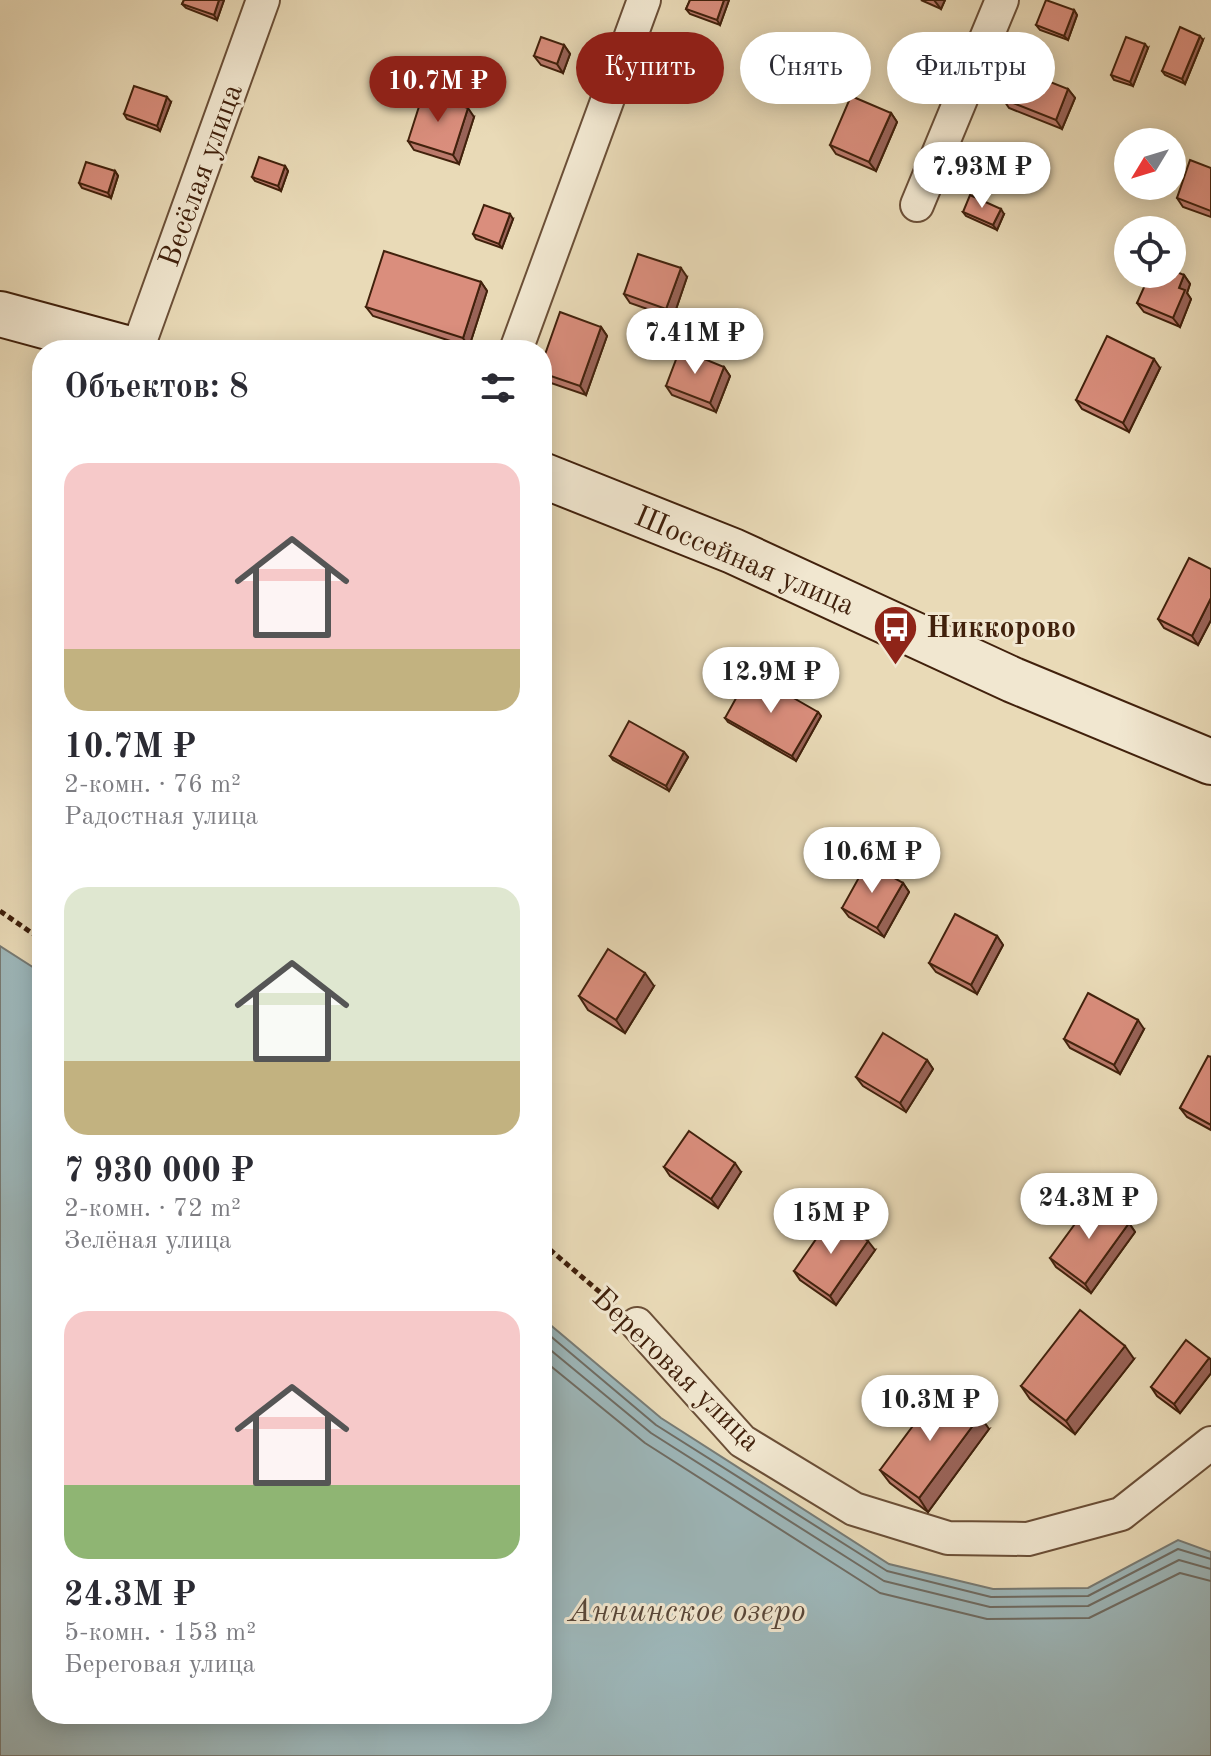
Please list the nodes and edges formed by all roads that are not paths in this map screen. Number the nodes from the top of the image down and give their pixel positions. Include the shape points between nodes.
1 (263, 0) edge
2 (644, 0) edge
3 (1002, 0) edge
4 (917, 205) dead end
5 (0, 314) edge
6 (98, 340) edge
7 (139, 340) edge
8 (520, 340) edge
9 (552, 479) edge
10 (1211, 762) edge
11 (637, 1324) road end
12 (1211, 1443) edge

1 - 7 street, Весёлая улица
2 - 8 street
3 - 4 street
5 - 6 main road
9 - 10 main road, Шоссейная улица via 733,551 1013,680
11 - 12 street, Береговая улица via 742,1441 854,1509 948,1538 1028,1539 1121,1514

